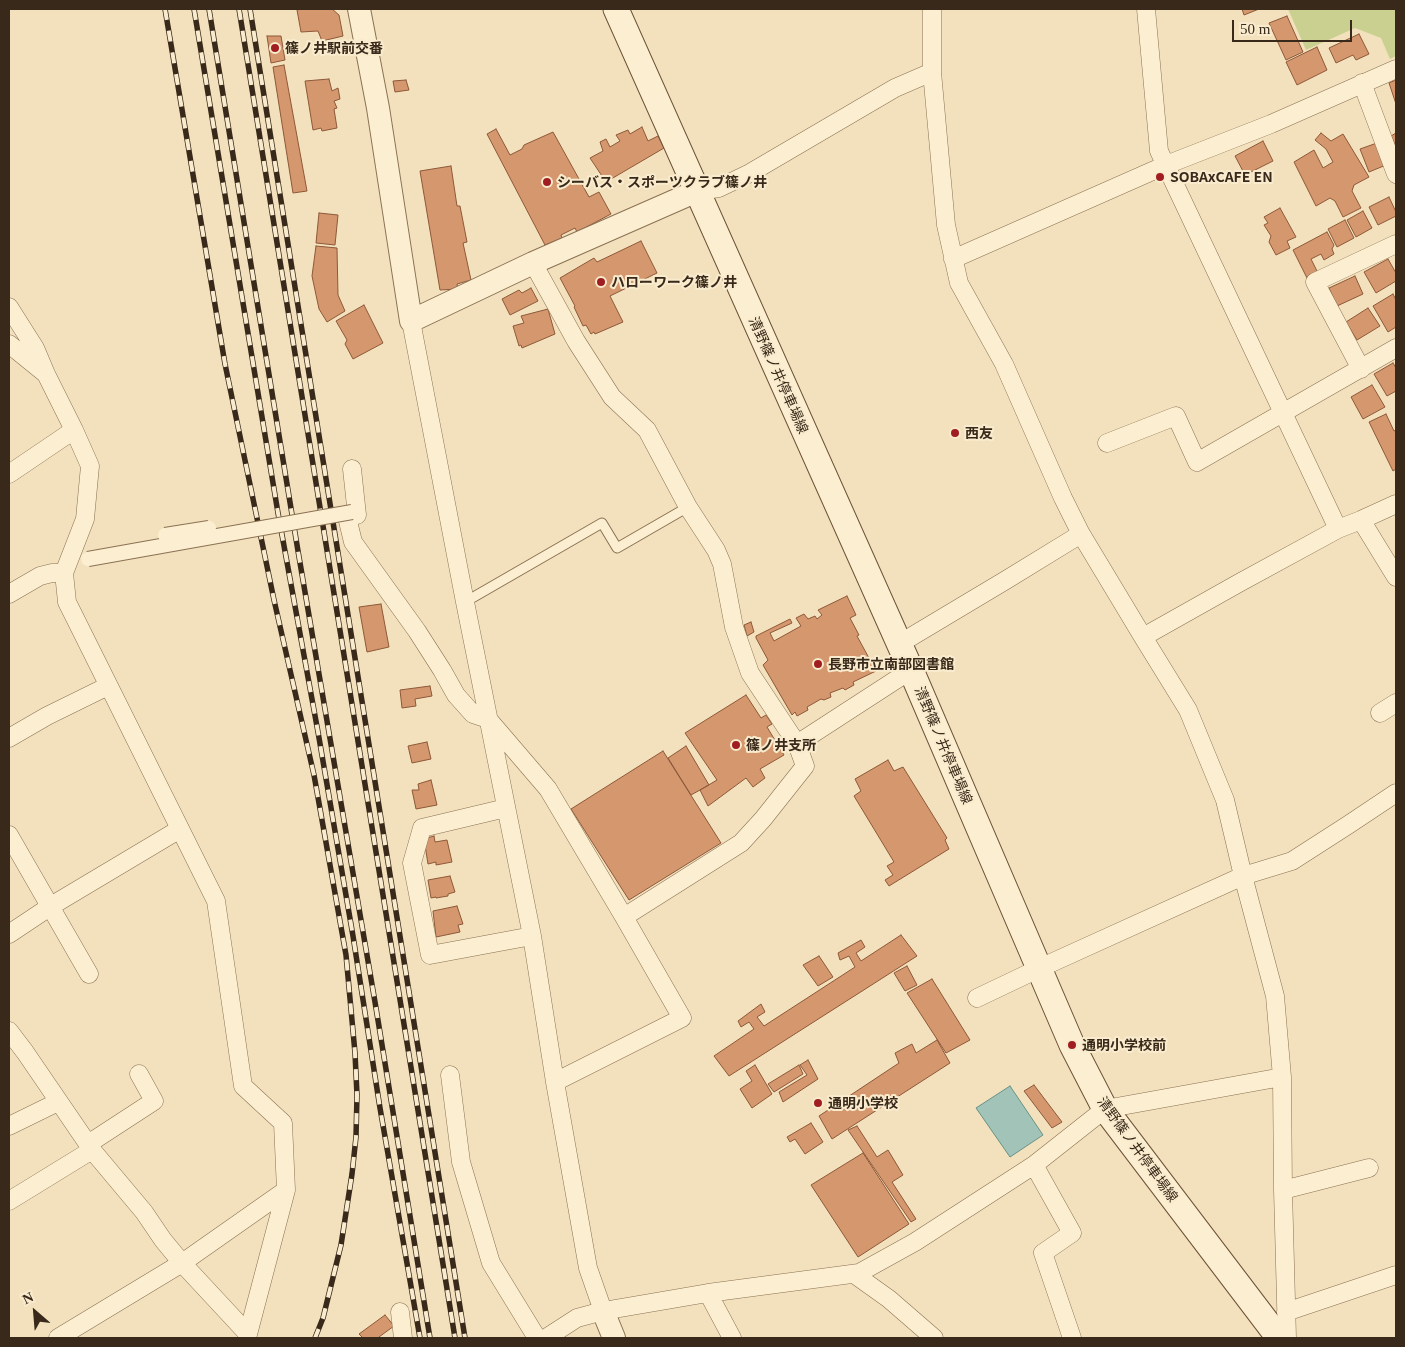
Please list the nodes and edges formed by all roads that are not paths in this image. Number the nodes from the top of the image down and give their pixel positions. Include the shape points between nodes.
1 (359, 9) edge
2 (616, 9) edge
3 (932, 9) edge
4 (1146, 9) edge
5 (1396, 68) edge
6 (932, 72) junction
7 (1362, 83) junction
8 (1166, 165) junction
9 (1396, 174) edge
10 (698, 191) junction
11 (1396, 244) edge
12 (953, 259) junction
13 (533, 263) junction
14 (9, 308) edge
15 (411, 321) junction
16 (9, 344) edge
17 (1396, 348) edge
18 (1361, 369) junction
19 (46, 374) junction
20 (1283, 412) junction
21 (74, 430) junction
22 (1107, 443) dead end
23 (352, 469) dead end
24 (9, 474) edge
25 (1396, 504) edge
26 (688, 507) junction
27 (352, 512) dead end
28 (269, 518) dead end
29 (1361, 520) junction
30 (1338, 529) junction
31 (1081, 534) junction
32 (165, 535) dead end
33 (88, 559) dead end
34 (64, 573) junction
35 (1396, 577) edge
36 (9, 594) edge
37 (464, 602) junction
38 (1143, 637) junction
39 (899, 644) junction
40 (911, 670) junction
41 (108, 686) junction
42 (1396, 703) edge
43 (1380, 712) dead end
44 (488, 719) junction
45 (9, 738) edge
46 (797, 744) junction
47 (1396, 793) edge
48 (506, 808) junction
49 (180, 829) junction
50 (9, 835) edge
51 (1243, 876) junction
52 (51, 906) junction
53 (624, 917) junction
54 (9, 934) edge
55 (532, 936) junction
56 (1040, 968) junction
57 (89, 974) dead end
58 (978, 998) dead end
59 (9, 1031) edge
60 (138, 1074) dead end
61 (450, 1075) dead end
62 (1282, 1077) junction
63 (555, 1082) junction
64 (58, 1102) junction
65 (1105, 1109) junction
66 (9, 1126) edge
67 (90, 1147) junction
68 (1034, 1165) junction
69 (1369, 1168) dead end
70 (286, 1190) junction
71 (1283, 1190) junction
72 (9, 1201) edge
73 (182, 1263) junction
74 (854, 1274) junction
75 (1396, 1275) edge
76 (708, 1293) junction
77 (603, 1311) junction
78 (400, 1312) dead end
79 (1286, 1312) junction
80 (247, 1336) edge
81 (58, 1338) edge
82 (404, 1338) edge
83 (537, 1338) edge
84 (546, 1338) edge
85 (614, 1338) edge
86 (732, 1338) edge
87 (934, 1338) edge
88 (1072, 1338) edge
89 (1279, 1338) edge
90 (1287, 1338) edge

1 - 15 street
2 - 10 main road, 清野篠ノ井停車場線
3 - 6 street
4 - 8 street via 1159,151
5 - 7 street
6 - 10 street via 895,88 750,173 719,188
6 - 12 street via 946,225
7 - 8 street via 1271,124
7 - 9 street
8 - 12 street
8 - 20 street
10 - 13 street
10 - 39 main road, 清野篠ノ井停車場線
11 - 18 street via 1315,282
12 - 31 street via 959,283 1004,364
13 - 15 street
13 - 26 street via 576,341 612,397 647,430
14 - 19 street via 35,348
15 - 37 street
16 - 19 street
17 - 18 street
18 - 20 street
19 - 21 street
20 - 22 street via 1197,462 1176,416
20 - 30 street
21 - 24 street
21 - 34 street via 90,466 85,519
23 - 44 street via 357,515 347,517 353,542 417,631 456,695 473,714
25 - 29 street
26 - 37 lane via 616,548 602,523
26 - 46 street via 722,564 734,627 750,673
27 - 33 street, bridge
28 - 32 street, bridge
29 - 30 street
29 - 35 street
30 - 38 street
31 - 38 street
31 - 39 street
34 - 36 street via 40,576
34 - 41 street via 66,602
37 - 44 street
38 - 51 street via 1188,710 1225,800
39 - 40 main road, 清野篠ノ井停車場線
40 - 46 street
40 - 56 main road, 清野篠ノ井停車場線
41 - 45 street
41 - 49 street
42 - 43 street
44 - 48 street
44 - 53 street via 548,789
46 - 53 street via 805,766 741,843
47 - 51 street via 1292,861
48 - 55 street
48 - 55 street via 422,828 412,863 430,955
49 - 52 street
49 - 70 street via 216,901 243,1086 283,1123
50 - 52 street
51 - 56 street
51 - 62 street via 1275,996
52 - 54 street
52 - 57 street
53 - 63 street via 682,1018
55 - 63 street
56 - 58 street
56 - 65 main road, 清野篠ノ井停車場線 via 1072,1045
59 - 64 street
60 - 67 street via 154,1101
61 - 83 street via 462,1162 491,1263
62 - 65 street
62 - 71 street
63 - 77 street via 588,1268
64 - 66 street
64 - 67 street
65 - 68 street
65 - 89 main road, 清野篠ノ井停車場線
67 - 72 street
67 - 73 street
68 - 74 street via 915,1242
68 - 88 street via 1072,1233 1043,1253
69 - 71 street
70 - 73 street
70 - 80 street
71 - 79 street
73 - 80 street
73 - 81 street
74 - 76 street
74 - 87 street
75 - 79 street
76 - 77 street
76 - 86 street
77 - 84 street via 577,1318
77 - 85 street
78 - 82 street
79 - 90 street

